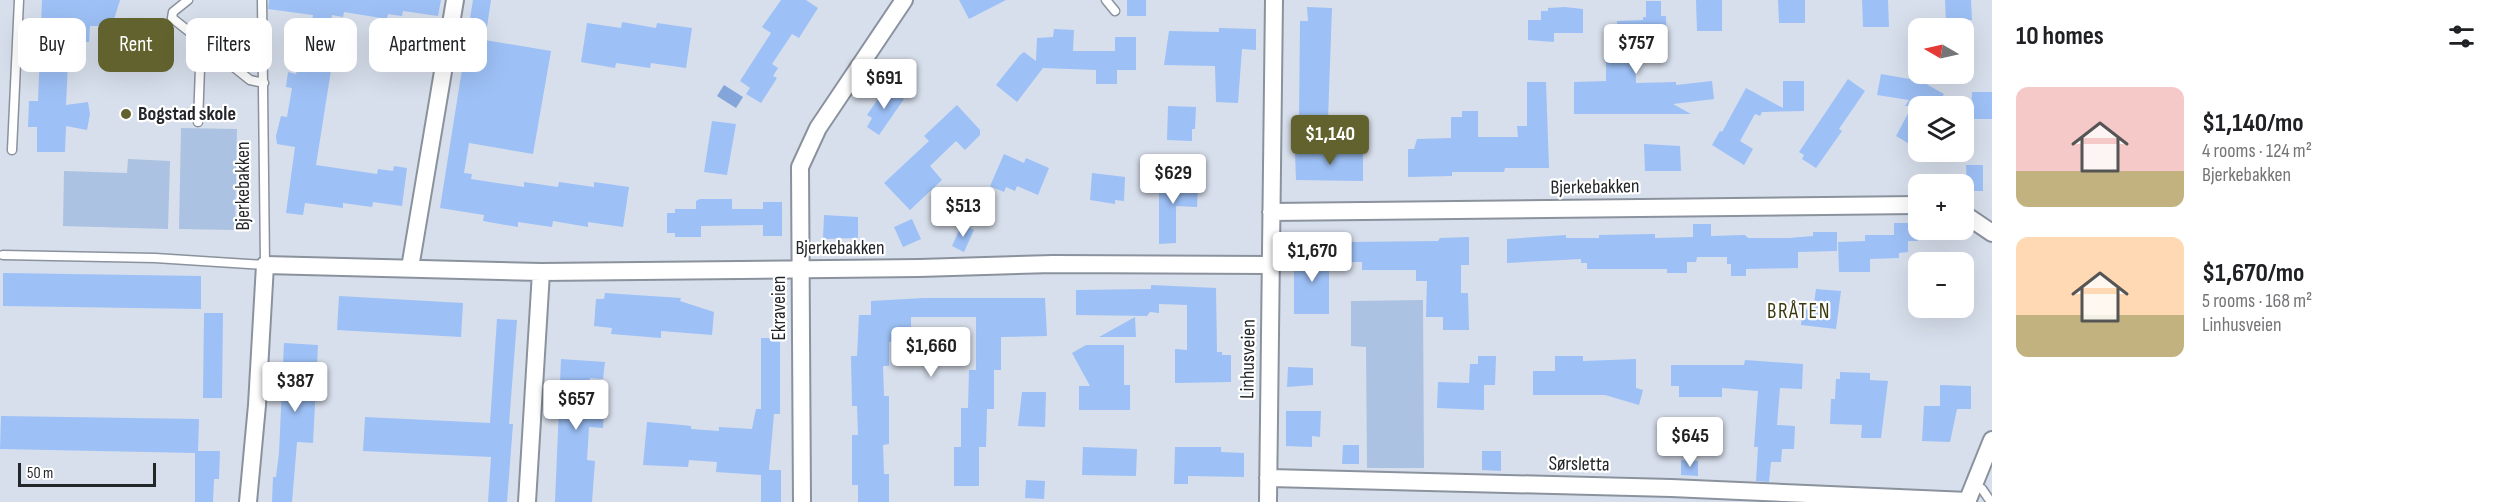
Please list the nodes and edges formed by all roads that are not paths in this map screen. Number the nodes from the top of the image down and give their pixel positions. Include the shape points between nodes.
1 (19, 0) edge
2 (188, 0) edge
3 (262, 0) edge
4 (455, 0) edge
5 (904, 0) edge
6 (1106, 0) edge
7 (1274, 0) edge
8 (1115, 11) dead end
9 (186, 29) edge
10 (200, 72) edge
11 (240, 72) edge
12 (264, 83) junction
13 (198, 122) dead end
14 (12, 150) dead end
15 (1908, 205) edge
16 (1271, 212) junction
17 (1974, 221) edge
18 (1992, 233) edge
19 (3, 255) dead end
20 (264, 265) junction
21 (1270, 265) junction
22 (410, 268) junction
23 (800, 269) junction
24 (541, 272) junction
25 (1992, 440) edge
26 (1268, 478) junction
27 (1970, 496) edge
28 (1991, 498) edge
29 (248, 502) edge
30 (526, 502) edge
31 (802, 502) edge
32 (1268, 502) edge

1 - 14 lane
2 - 9 lane via 173,12 172,18
3 - 12 lane, Bjerkebakken
4 - 22 street
5 - 23 street, Ekraveien via 818,128 802,160
6 - 8 lane
7 - 16 street, Linhusveien
10 - 13 lane
11 - 12 lane via 250,80
12 - 20 lane, Bjerkebakken
15 - 16 street, Bjerkebakken
16 - 21 street, Linhusveien
17 - 18 street
19 - 20 lane, Bjerkebakken
20 - 22 street, Bjerkebakken
20 - 29 street
21 - 23 street, Bjerkebakken
21 - 26 street, Linhusveien
22 - 24 street, Bjerkebakken
23 - 24 street, Bjerkebakken
23 - 31 street, Ekraveien
24 - 30 street
25 - 27 street
26 - 27 street, Sørsletta
26 - 32 street, Linhusveien
27 - 28 lane

